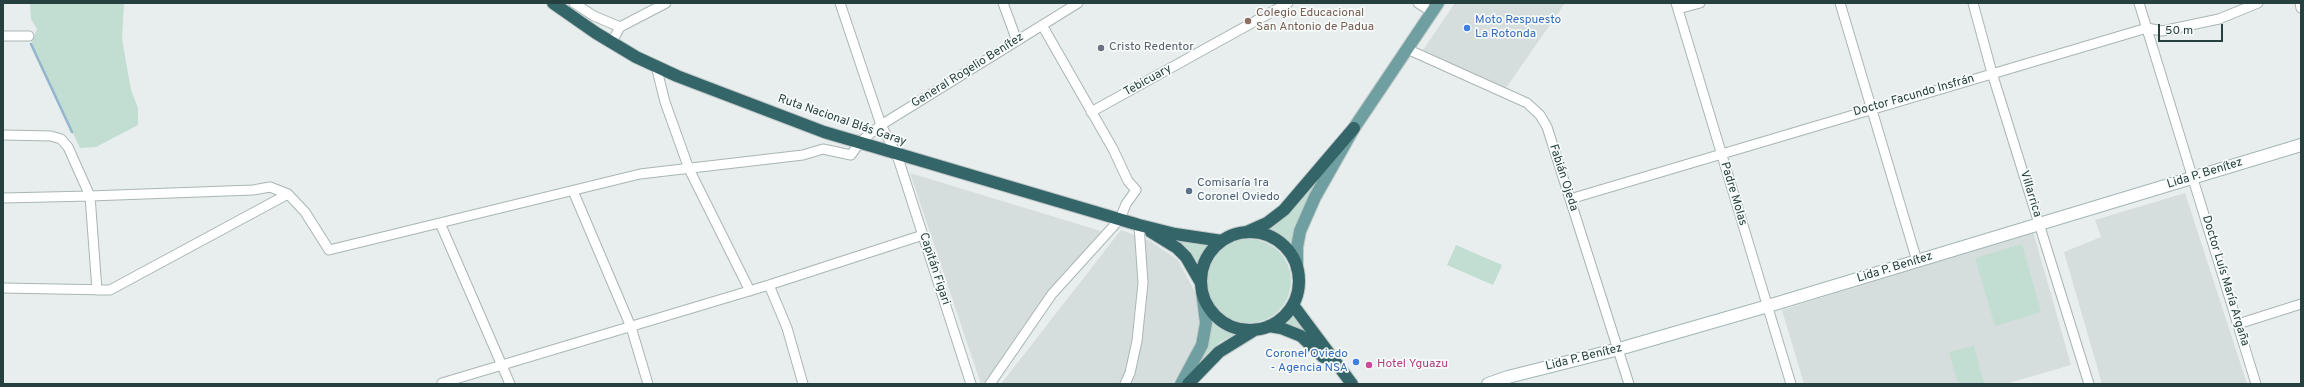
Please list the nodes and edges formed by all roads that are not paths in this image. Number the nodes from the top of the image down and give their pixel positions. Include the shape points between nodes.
1 (553, 3) edge
2 (574, 3) edge
3 (666, 3) edge
4 (840, 3) edge
5 (1003, 3) edge
6 (1078, 3) edge
7 (1288, 3) edge
8 (1418, 3) edge
9 (1700, 3) edge
10 (1840, 3) edge
11 (1973, 3) edge
12 (2139, 3) edge
13 (2258, 3) edge
14 (2300, 3) edge
15 (1677, 6) edge
16 (1435, 8) edge
17 (2301, 8) edge
18 (1042, 25) junction
19 (620, 27) junction
20 (2147, 28) junction
21 (3, 36) edge
22 (28, 36) dead end
23 (1017, 41) junction
24 (612, 42) junction
25 (1407, 49) junction
26 (656, 66) junction
27 (1992, 73) junction
28 (1871, 109) junction
29 (1092, 112) junction
30 (881, 125) junction
31 (1354, 128) junction
32 (3, 135) edge
33 (860, 142) junction
34 (2301, 145) edge
35 (1721, 153) junction
36 (897, 155) junction
37 (689, 169) junction
38 (2193, 177) junction
39 (573, 191) junction
40 (288, 194) junction
41 (90, 196) junction
42 (3, 198) edge
43 (1570, 199) junction
44 (1120, 219) junction
45 (440, 223) junction
46 (2039, 224) junction
47 (1139, 225) junction
48 (1248, 232) junction
49 (923, 235) junction
50 (1222, 241) junction
51 (1916, 261) junction
52 (1297, 269) junction
53 (768, 285) junction
54 (3, 288) edge
55 (1202, 288) junction
56 (97, 290) junction
57 (750, 291) junction
58 (2301, 304) edge
59 (1293, 305) junction
60 (1768, 306) junction
61 (2238, 324) junction
62 (631, 327) junction
63 (1263, 328) junction
64 (1619, 349) junction
65 (502, 365) junction
66 (442, 383) dead end
67 (510, 384) edge
68 (648, 384) edge
69 (803, 384) edge
70 (971, 384) edge
71 (990, 384) edge
72 (1125, 384) edge
73 (1181, 384) edge
74 (1188, 384) edge
75 (1342, 384) edge
76 (1352, 384) edge
77 (1488, 384) edge
78 (1629, 384) edge
79 (1791, 384) edge
80 (2089, 384) edge
81 (2256, 384) edge

1 - 24 highway, Ruta Nacional Blás Garay
2 - 19 street via 594,16
3 - 19 street
4 - 30 street, Capitán Figari
5 - 23 street
6 - 18 street, General Rogelio Benítez
7 - 29 street, Tebicuary
8 - 16 street
9 - 15 street
10 - 28 street
11 - 27 street, Villarrica
12 - 20 street, Doctor Luís María Argaña
13 - 20 street, Doctor Facundo Insfrán via 2219,19 2162,31
14 - 17 street
15 - 35 street, Padre Molas
16 - 25 main road
18 - 23 street, General Rogelio Benítez
18 - 29 street
19 - 24 street
20 - 27 street, Doctor Facundo Insfrán
20 - 38 street, Doctor Luís María Argaña
21 - 22 street
23 - 30 street, General Rogelio Benítez
24 - 26 highway, Ruta Nacional Blás Garay
25 - 31 main road
25 - 43 street, Fabián Ojeda via 1527,103 1540,115 1547,127
26 - 33 highway, Ruta Nacional Blás Garay via 824,132
26 - 37 street via 665,102
27 - 28 street, Doctor Facundo Insfrán
27 - 46 street, Villarrica
28 - 35 street, Doctor Facundo Insfrán
28 - 51 street
29 - 44 street via 1128,181 1136,190
30 - 33 street, General Rogelio Benítez
30 - 36 street, Capitán Figari
31 - 48 highway via 1284,210 1267,223
31 - 52 main road via 1304,219 1297,246
32 - 41 street via 51,136 61,139 68,147
33 - 36 highway, Ruta Nacional Blás Garay
33 - 37 street, General Rogelio Benítez via 851,155 822,149 803,155
34 - 38 street, Lida P. Benítez
35 - 43 street, Doctor Facundo Insfrán
35 - 60 street, Padre Molas
36 - 44 highway, Ruta Nacional Blás Garay
36 - 49 street, Capitán Figari
37 - 39 street via 640,174
37 - 57 street
38 - 46 street, Lida P. Benítez
38 - 61 street, Doctor Luís María Argaña
39 - 45 street
39 - 62 street
40 - 41 street via 270,187 253,190
40 - 45 street via 304,212 329,250
40 - 56 street via 110,290
41 - 42 street
41 - 56 street
43 - 64 street, Fabián Ojeda
44 - 47 highway, Ruta Nacional Blás Garay
44 - 71 street via 1052,294
45 - 65 street
46 - 51 street, Lida P. Benítez
46 - 80 street, Villarrica
47 - 50 highway, Ruta Nacional Blás Garay via 1175,234
47 - 55 highway, Ruta Nacional Blás Garay via 1177,248 1194,267
47 - 72 street via 1143,284 1137,341
48 - 50 highway
48 - 52 highway via 1261,233 1273,238 1288,251
49 - 53 street
49 - 70 street, Capitán Figari
50 - 55 highway via 1205,263
51 - 60 street, Lida P. Benítez
52 - 59 highway via 1297,294
53 - 57 street
53 - 69 street via 788,328
54 - 56 street
55 - 63 highway via 1207,305 1216,317 1243,330
55 - 73 main road via 1206,323 1202,345
57 - 62 street
58 - 61 street
59 - 63 highway via 1278,321
59 - 76 highway
60 - 64 street, Lida P. Benítez
60 - 79 street, Padre Molas
61 - 81 street, Doctor Luís María Argaña
62 - 65 street
62 - 68 street
63 - 74 highway via 1239,338 1219,352
63 - 75 highway via 1291,331 1309,342
64 - 77 street, Lida P. Benítez
64 - 78 street, Fabián Ojeda
65 - 66 street
65 - 67 street

